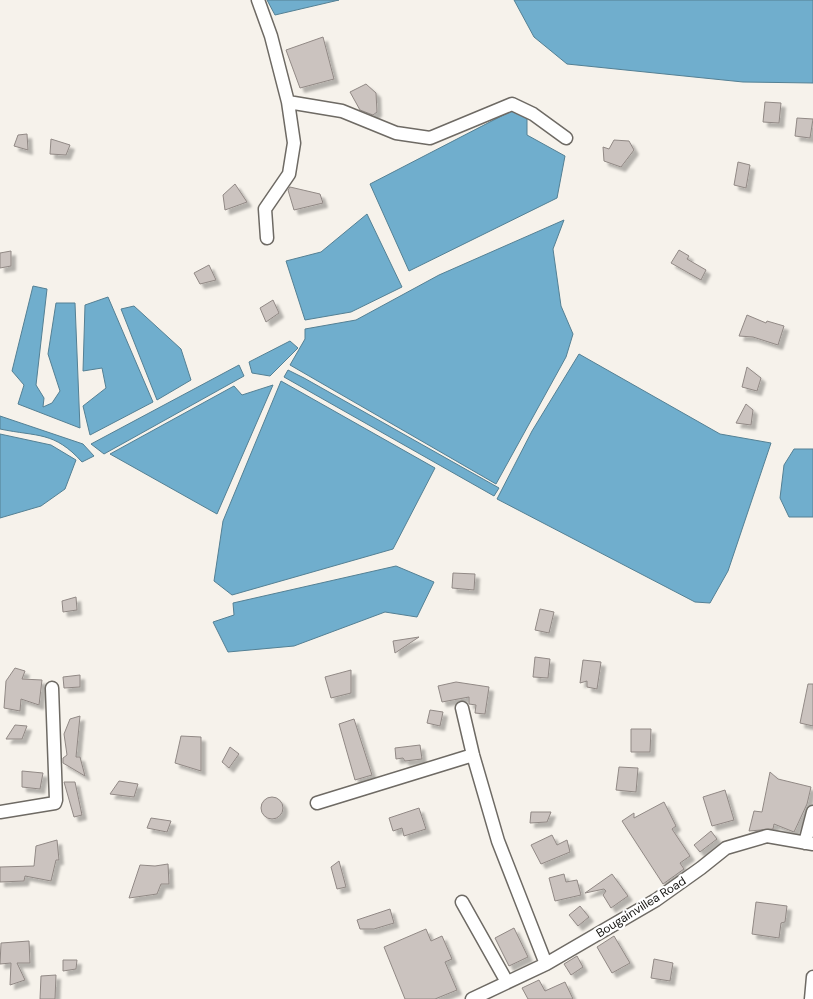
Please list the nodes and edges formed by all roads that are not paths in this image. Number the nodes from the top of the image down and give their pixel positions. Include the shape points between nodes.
1 (258, 0) edge
2 (288, 102) junction
3 (566, 138) dead end
4 (267, 238) dead end
5 (52, 688) dead end
6 (462, 708) dead end
7 (473, 755) junction
8 (317, 802) dead end
9 (0, 812) edge
10 (813, 812) edge
11 (809, 844) edge
12 (462, 902) dead end
13 (546, 964) junction
14 (813, 977) edge
15 (507, 982) junction
16 (472, 999) edge
17 (811, 999) edge

1 - 2 street via 266,16
2 - 3 street via 342,111 396,133 430,138 512,104 533,114
2 - 4 street via 294,143 288,174 265,209
5 - 9 street via 56,800 54,803
6 - 7 street
7 - 8 street
7 - 13 street via 498,841
10 - 11 street
11 - 13 street, Bougainvillea Road via 767,836 726,848 656,900
12 - 15 street
13 - 15 street, Bougainvillea Road
14 - 17 street
15 - 16 street, Bougainvillea Road

